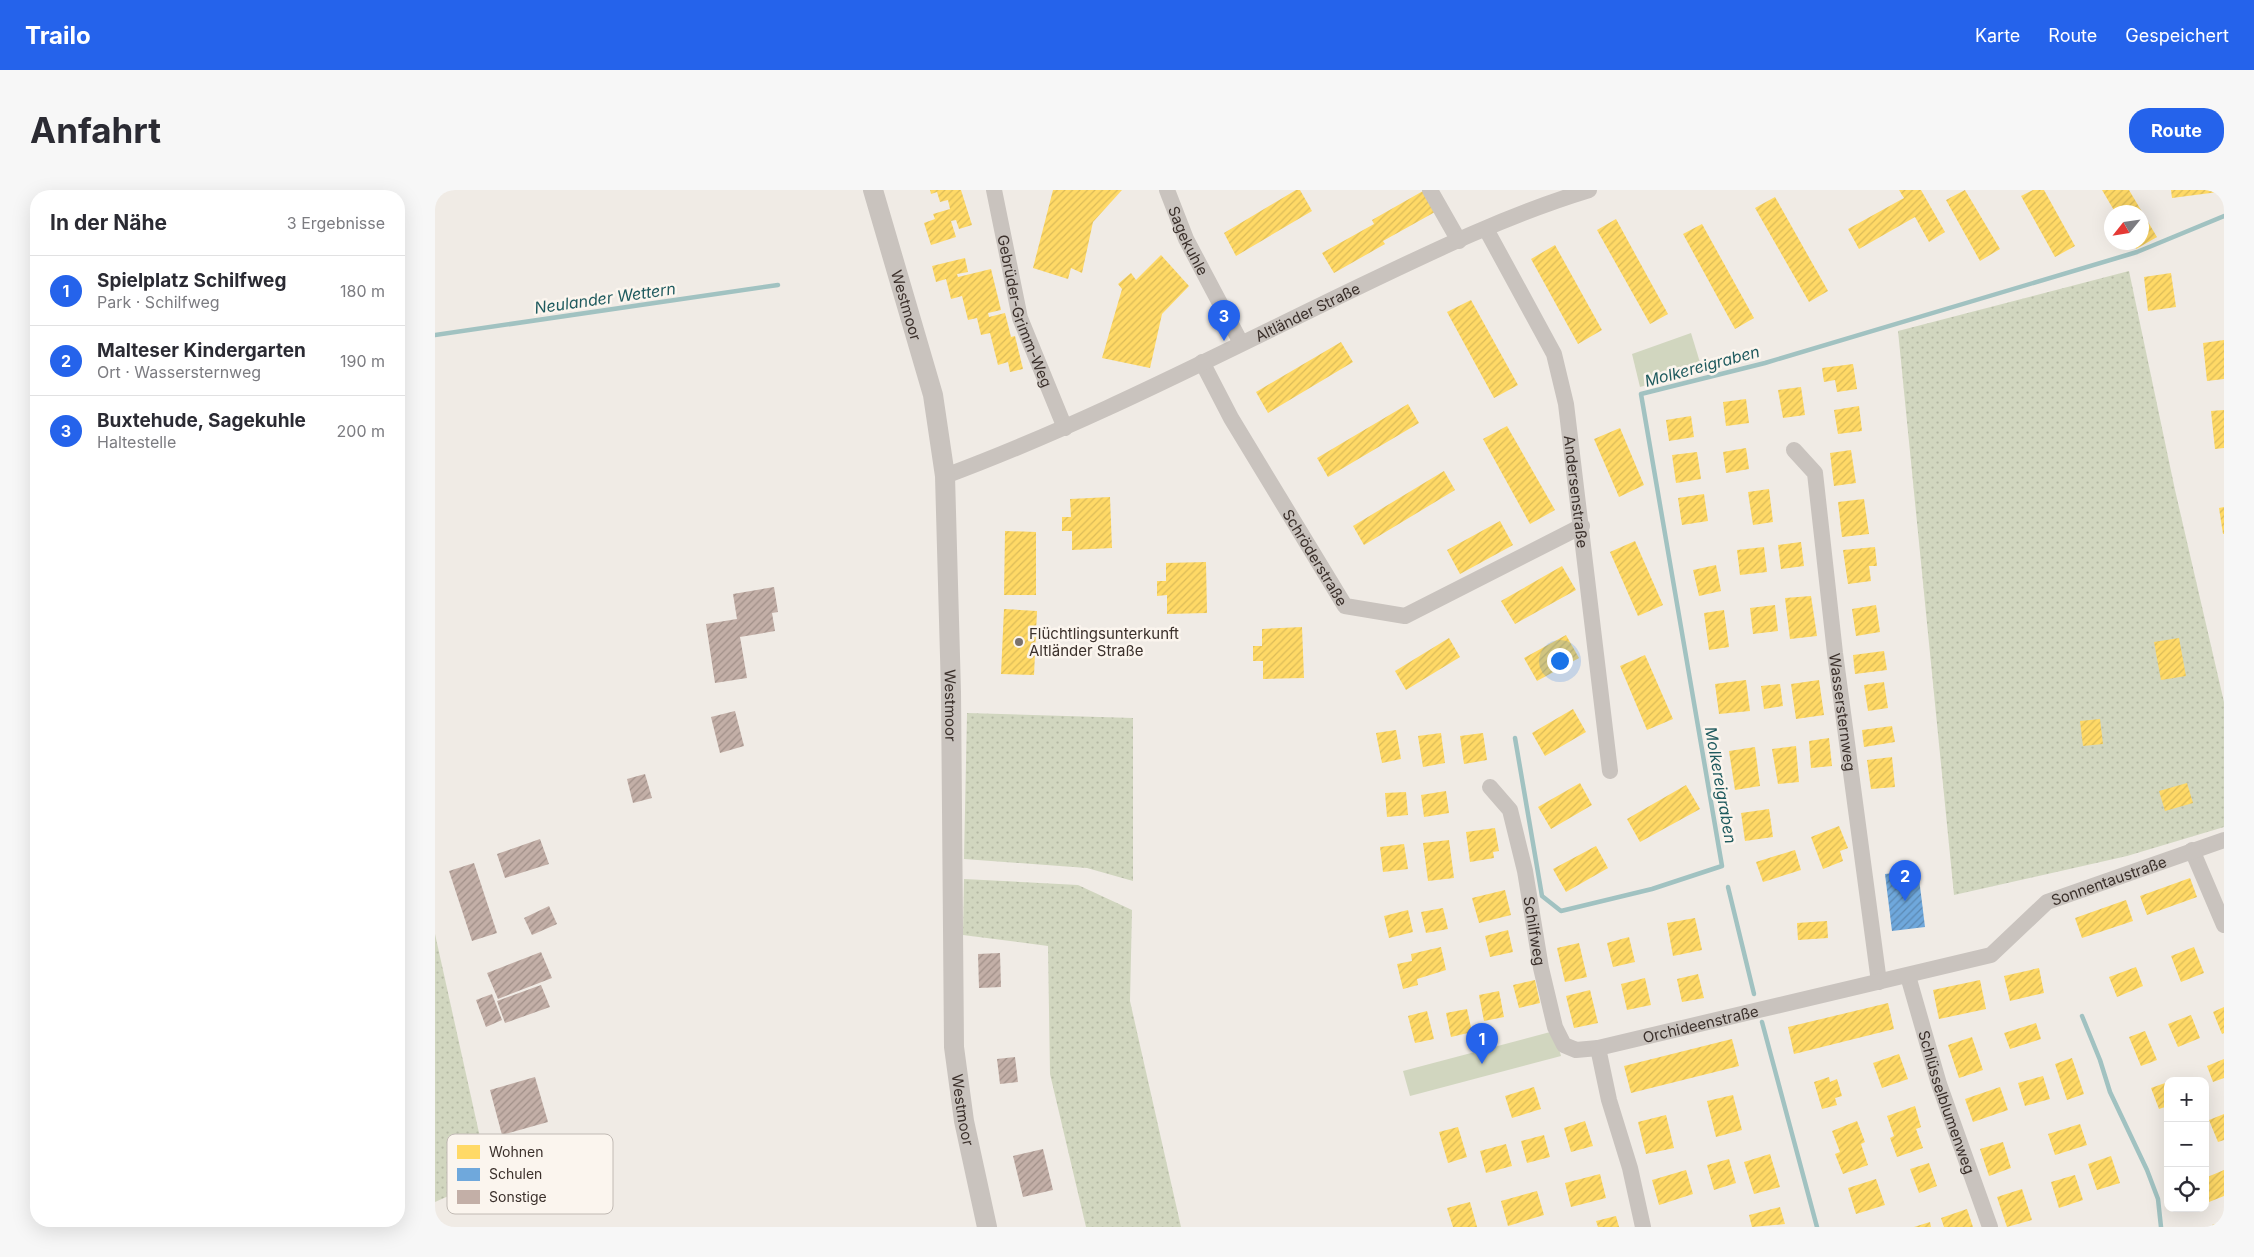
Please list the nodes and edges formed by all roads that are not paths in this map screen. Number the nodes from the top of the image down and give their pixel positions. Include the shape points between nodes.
1 (873, 190) edge
2 (994, 190) edge
3 (1167, 190) edge
4 (1430, 190) edge
5 (1589, 190) edge
6 (1487, 229) junction
7 (1459, 241) junction
8 (1241, 343) junction
9 (1202, 362) junction
10 (1065, 428) junction
11 (1794, 450) dead end
12 (945, 476) junction
13 (1582, 526) junction
14 (1610, 771) dead end
15 (1490, 787) dead end
16 (2224, 840) edge
17 (2191, 850) junction
18 (2224, 925) edge
19 (1982, 958) joint
20 (1908, 976) junction
21 (1879, 982) junction
22 (1598, 1048) junction
23 (987, 1227) edge
24 (1643, 1227) edge
25 (1990, 1227) edge

1 - 12 street, Westmoor via 933,395
2 - 10 street, Gebrüder-Grimm-Weg via 1020,318
3 - 8 street, Sagekuhle via 1185,240
4 - 7 street
5 - 6 street, Altländer Straße
6 - 7 street, Altländer Straße
6 - 13 street, Andersenstraße via 1554,354 1566,404
7 - 8 street, Altländer Straße
8 - 9 street, Altländer Straße
9 - 10 street, Altländer Straße
9 - 13 street, Schröderstraße via 1231,418 1345,606 1405,616
10 - 12 street, Altländer Straße
11 - 21 street, Wassersternweg via 1815,473 1835,653
12 - 23 street, Westmoor via 951,692 954,1046 963,1121
13 - 14 street, Andersenstraße
15 - 22 street, Schilfweg via 1510,810 1555,1027 1564,1045 1576,1050
16 - 17 street, Sonnentaustraße
17 - 18 street
17 - 19 street, Sonnentaustraße via 2047,902 1991,955
19 - 20 street, Orchideenstraße
20 - 21 street, Orchideenstraße
20 - 25 street, Schlüsselblumenweg via 1939,1084
21 - 22 street, Orchideenstraße
22 - 24 street

